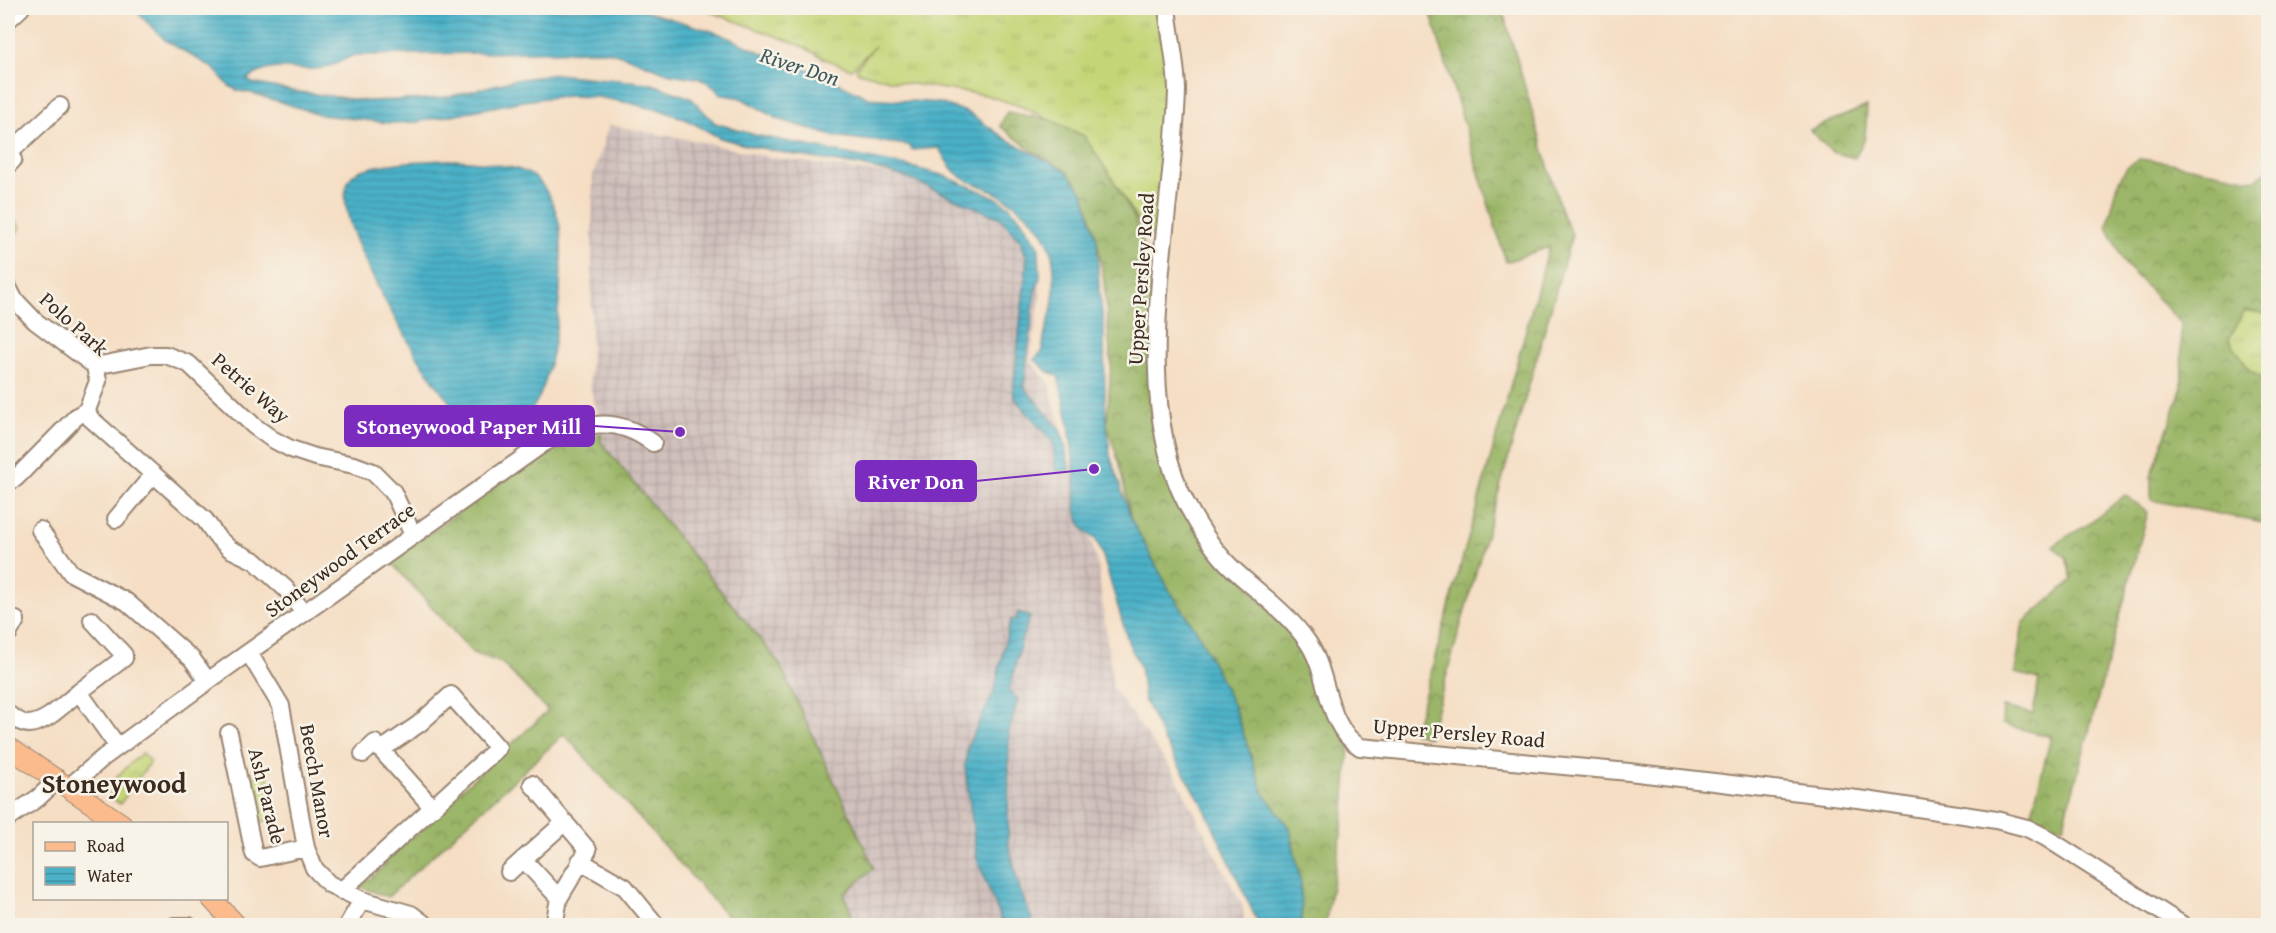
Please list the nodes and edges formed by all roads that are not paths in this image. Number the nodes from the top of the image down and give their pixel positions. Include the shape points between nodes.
1 (21, 8) edge
2 (1167, 8) edge
3 (8, 20) edge
4 (60, 106) dead end
5 (8, 157) edge
6 (8, 287) edge
7 (95, 366) junction
8 (87, 410) junction
9 (654, 443) dead end
10 (153, 475) junction
11 (8, 482) edge
12 (116, 519) dead end
13 (40, 530) dead end
14 (413, 534) junction
15 (304, 613) junction
16 (92, 620) dead end
17 (249, 653) junction
18 (208, 681) junction
19 (79, 693) junction
20 (8, 714) edge
21 (229, 733) dead end
22 (8, 747) edge
23 (118, 747) junction
24 (381, 750) junction
25 (363, 754) dead end
26 (64, 783) junction
27 (532, 784) dead end
28 (433, 808) junction
29 (8, 818) edge
30 (119, 822) edge
31 (565, 822) junction
32 (306, 848) junction
33 (523, 859) junction
34 (580, 861) junction
35 (509, 872) dead end
36 (341, 891) junction
37 (559, 898) junction
38 (213, 900) edge
39 (362, 900) junction
40 (174, 926) edge
41 (189, 926) edge
42 (237, 926) edge
43 (347, 926) edge
44 (427, 926) edge
45 (554, 926) edge
46 (657, 926) edge
47 (2184, 926) edge

1 - 3 street
2 - 47 street, Upper Persley Road via 1177,88 1157,354 1161,421 1169,460 1187,505 1216,549 1307,640 1349,741 1360,747 1629,772 1996,820 2044,837
4 - 5 street
6 - 7 street, Polo Park via 35,321
7 - 8 street, Polo Park via 98,381
7 - 14 street, Petrie Way via 151,355 166,355 189,364 272,439 291,449 373,472 393,492
8 - 10 street via 90,418
8 - 11 street
9 - 14 street, Stoneywood Terrace via 638,431 601,423 563,434 544,443
10 - 12 street
10 - 15 street via 206,520 230,549 255,561 286,589
13 - 18 street via 71,573 127,602 192,659
14 - 15 street, Stoneywood Terrace
15 - 17 street, Stoneywood Terrace
16 - 19 street via 124,655
17 - 18 street, Stoneywood Terrace
17 - 32 street, Beech Manor via 281,706
18 - 23 street, Stoneywood Terrace
19 - 20 street via 30,724
19 - 23 street
21 - 32 street, Ash Parade via 254,854 260,858
22 - 26 main road
23 - 26 street, Stoneywood Terrace
24 - 25 street via 375,743
24 - 28 street
24 - 28 street via 419,724 451,695 498,748
26 - 29 street, Stoneywood Terrace
26 - 30 main road
27 - 31 street
28 - 36 street
31 - 33 street
31 - 34 street via 588,850
32 - 36 street, Beech Manor via 314,868 328,884
33 - 35 street
33 - 37 street
34 - 37 street
34 - 46 street via 625,887
36 - 39 street, Beech Manor
37 - 45 street
38 - 42 main road
39 - 43 street
39 - 44 street, Beech Manor via 411,914
40 - 41 street

